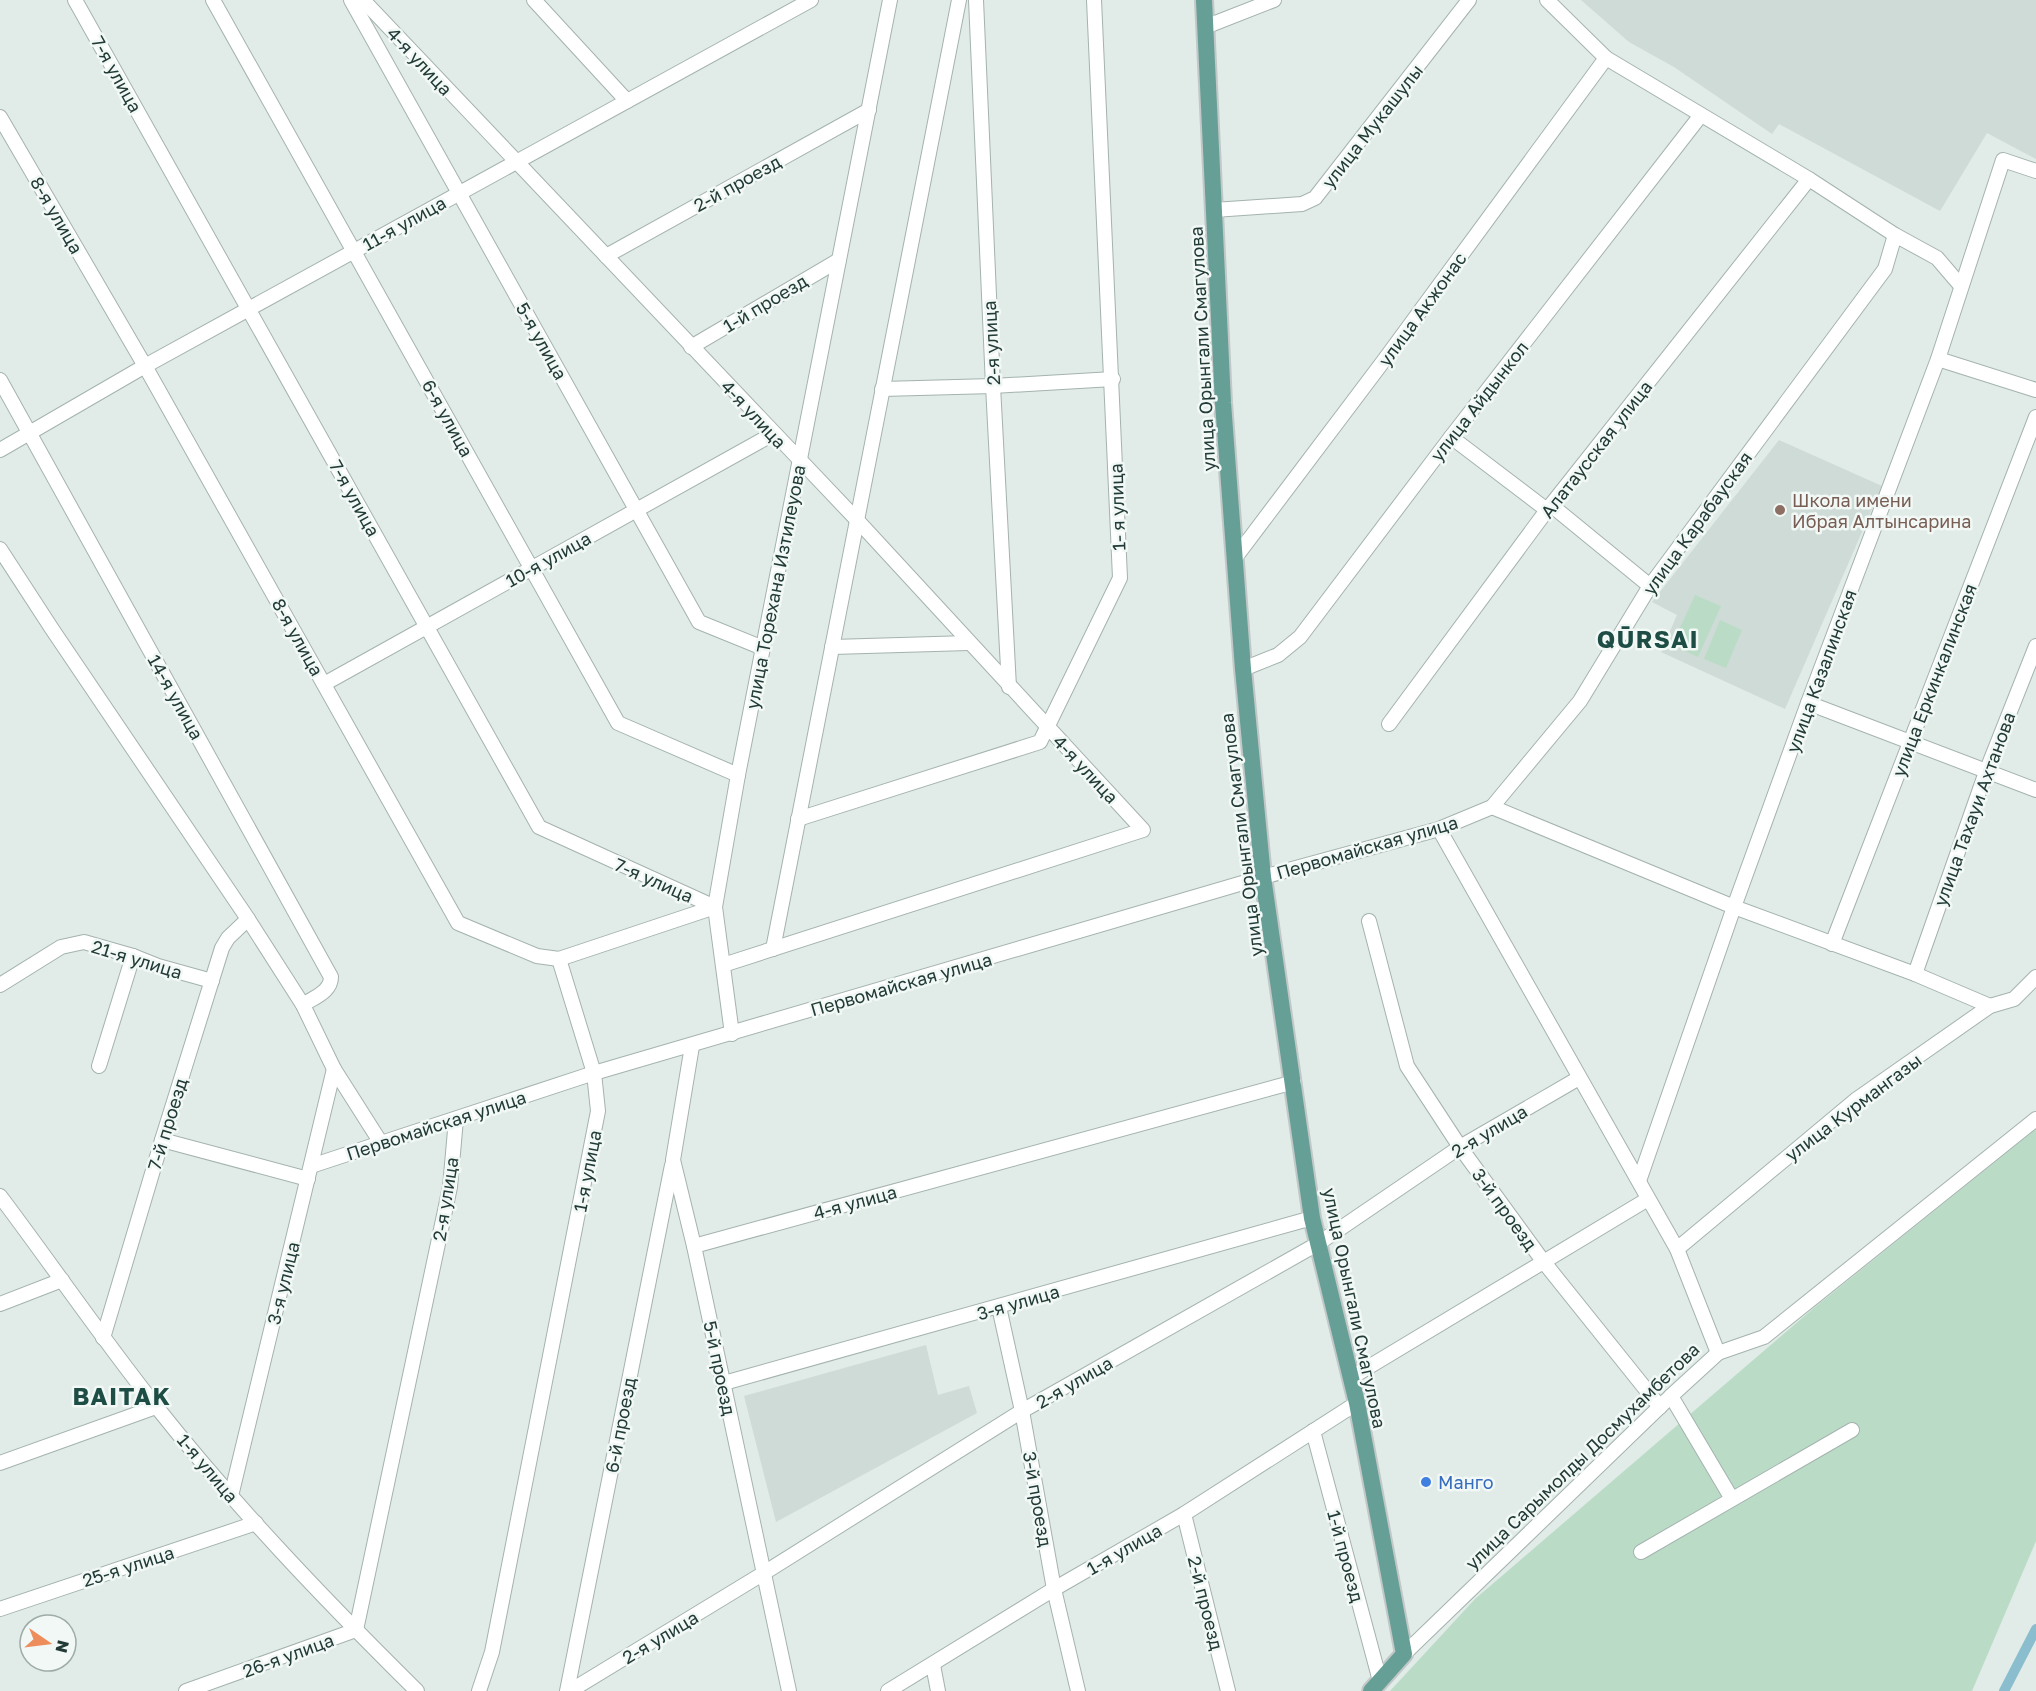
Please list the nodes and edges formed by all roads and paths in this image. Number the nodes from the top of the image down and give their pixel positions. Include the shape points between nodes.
1 (75, 0) edge
2 (213, 0) edge
3 (351, 0) edge
4 (363, 0) edge
5 (534, 0) edge
6 (811, 0) edge
7 (890, 0) edge
8 (959, 0) edge
9 (976, 0) edge
10 (1094, 0) edge
11 (1204, 0) edge
12 (1274, 0) edge
13 (1469, 0) edge
14 (1547, 0) edge
15 (1205, 27) junction
16 (1606, 58) junction
17 (627, 101) junction
18 (868, 110) junction
19 (1701, 114) junction
20 (0, 117) edge
21 (516, 162) junction
22 (2036, 171) edge
23 (1809, 179) junction
24 (459, 193) junction
25 (1214, 210) junction
26 (1895, 235) junction
27 (354, 251) junction
28 (606, 256) junction
29 (839, 260) junction
30 (1961, 286) junction
31 (248, 309) junction
32 (691, 347) junction
33 (1938, 359) junction
34 (145, 366) junction
35 (1113, 379) junction
36 (0, 380) edge
37 (993, 386) junction
38 (882, 389) junction
39 (2036, 390) edge
40 (2036, 417) edge
41 (29, 432) junction
42 (773, 434) junction
43 (1451, 437) junction
44 (0, 450) edge
45 (799, 462) junction
46 (1549, 508) junction
47 (636, 510) junction
48 (857, 520) junction
49 (0, 549) edge
50 (1235, 558) junction
51 (531, 568) junction
52 (1650, 586) junction
53 (427, 627) junction
54 (969, 643) junction
55 (2036, 646) edge
56 (832, 647) junction
57 (763, 648) junction
58 (1242, 669) junction
59 (324, 684) junction
60 (1009, 687) junction
61 (1808, 703) junction
62 (1389, 724) dead end
63 (1046, 727) junction
64 (1910, 741) junction
65 (1986, 772) junction
66 (738, 775) junction
67 (2036, 790) edge
68 (1492, 807) junction
69 (798, 819) junction
70 (1439, 829) junction
71 (1263, 877) junction
72 (715, 907) junction
73 (1734, 907) junction
74 (248, 919) junction
75 (1369, 921) dead end
76 (1832, 944) junction
77 (772, 949) junction
78 (134, 956) junction
79 (559, 959) junction
80 (723, 965) junction
81 (1916, 974) junction
82 (2036, 977) edge
83 (212, 981) junction
84 (0, 985) edge
85 (303, 1005) junction
86 (1990, 1006) junction
87 (732, 1034) junction
88 (692, 1046) junction
89 (99, 1066) dead end
90 (334, 1069) junction
91 (594, 1073) junction
92 (1580, 1078) junction
93 (1294, 1082) junction
94 (456, 1119) junction
95 (2036, 1119) edge
96 (162, 1140) junction
97 (381, 1143) junction
98 (1460, 1147) junction
99 (673, 1160) junction
100 (309, 1173) junction
101 (1638, 1181) junction
102 (0, 1196) edge
103 (1648, 1199) junction
104 (1312, 1218) junction
105 (1319, 1243) junction
106 (694, 1245) junction
107 (1677, 1249) junction
108 (1543, 1261) junction
109 (62, 1280) junction
110 (0, 1304) edge
111 (999, 1307) junction
112 (103, 1338) junction
113 (1718, 1353) junction
114 (1352, 1377) junction
115 (724, 1383) junction
116 (1671, 1396) junction
117 (1357, 1403) junction
118 (156, 1407) junction
119 (1660, 1407) junction
120 (1022, 1411) junction
121 (1852, 1430) dead end
122 (1312, 1431) junction
123 (0, 1463) edge
124 (231, 1496) junction
125 (1732, 1499) junction
126 (1184, 1514) junction
127 (256, 1523) junction
128 (1641, 1552) dead end
129 (764, 1573) junction
130 (1054, 1589) junction
131 (0, 1609) edge
132 (356, 1630) junction
133 (1404, 1654) junction
134 (933, 1665) junction
135 (1375, 1686) edge
136 (186, 1691) edge
137 (417, 1691) edge
138 (479, 1691) edge
139 (569, 1691) edge
140 (789, 1691) edge
141 (888, 1691) edge
142 (938, 1691) edge
143 (1078, 1691) edge
144 (1228, 1691) edge

1 - 31 street, 7-я улица
2 - 27 street, 6-я улица
3 - 24 street, 5-я улица
4 - 21 street, 4-я улица
5 - 17 street
6 - 17 street, 11-я улица
7 - 18 street, улица Торехана Изтилеуова
8 - 38 street
9 - 37 street, 2-я улица
10 - 35 street, 1- я улица
11 - 15 main road, улица Орынгали Смагулова
12 - 15 street
13 - 25 street, улица Мукашулы via 1315,198 1302,204
14 - 16 street
15 - 25 main road, улица Орынгали Смагулова
16 - 19 street
16 - 50 street, улица Акжонас
17 - 21 street, 11-я улица
18 - 28 street, 2-й проезд
18 - 29 street, улица Торехана Изтилеуова
19 - 23 street
19 - 43 street, улица Айдынкол
20 - 34 street, 8-я улица
21 - 24 street, 11-я улица
21 - 28 street, 4-я улица
22 - 30 street, улица Казалинская via 2002,160
23 - 26 street
23 - 46 street, Алатаусская улица
24 - 27 street, 11-я улица
24 - 47 street, 5-я улица
25 - 50 main road, улица Орынгали Смагулова
26 - 30 street via 1936,258
26 - 52 street, улица Карабауская via 1885,268
27 - 31 street, 11-я улица
27 - 51 street, 6-я улица
28 - 32 street, 4-я улица
29 - 32 street, 1-й проезд
29 - 45 street, улица Торехана Изтилеуова
30 - 33 street, улица Казалинская
31 - 34 street, 11-я улица
31 - 53 street, 7-я улица
32 - 42 street, 4-я улица
33 - 39 street
33 - 61 street, улица Казалинская
34 - 41 street, 11-я улица
34 - 59 street, 8-я улица
35 - 37 street
35 - 63 street, 1- я улица via 1120,578
36 - 41 street, 14-я улица
37 - 38 street
37 - 60 street, 2-я улица
38 - 48 street
40 - 64 street, улица Еркинкалинская
41 - 44 street, 11-я улица
41 - 85 street, 14-я улица via 331,977 327,989
42 - 45 street, 4-я улица
42 - 47 street, 10-я улица
43 - 46 street
43 - 58 street, улица Айдынкол via 1300,637 1278,655
45 - 48 street, 4-я улица
45 - 57 street, улица Торехана Изтилеуова
46 - 52 street
46 - 62 street, Алатаусская улица
47 - 51 street, 10-я улица
47 - 57 street, 5-я улица via 699,622
48 - 54 street, 4-я улица
48 - 56 street
49 - 74 street
50 - 58 main road, улица Орынгали Смагулова
51 - 53 street, 10-я улица
51 - 66 street, 6-я улица via 618,723
52 - 68 street, улица Карабауская via 1580,701
53 - 59 street, 10-я улица
53 - 72 street, 7-я улица via 539,827
54 - 56 street
54 - 60 street, 4-я улица
55 - 65 street, улица Тахауи Ахтанова
56 - 69 street
57 - 66 street, улица Торехана Изтилеуова
58 - 71 main road, улица Орынгали Смагулова
59 - 79 street, 8-я улица via 458,922 537,956
60 - 63 street, 4-я улица
61 - 64 street
61 - 73 street, улица Казалинская
63 - 69 street, 1- я улица via 1040,742
63 - 77 street, 4-я улица via 1143,830
64 - 65 street
64 - 76 street, улица Еркинкалинская
65 - 67 street
65 - 81 street, улица Тахауи Ахтанова
66 - 72 street, улица Торехана Изтилеуова
68 - 70 street, Первомайская улица
68 - 73 street
69 - 77 street
70 - 71 street, Первомайская улица
70 - 92 street
71 - 87 street, Первомайская улица
71 - 93 main road, улица Орынгали Смагулова
72 - 79 street
72 - 80 street, улица Торехана Изтилеуова
73 - 76 street
73 - 101 street, улица Казалинская
74 - 83 street, 7-й проезд via 222,948
74 - 85 street
75 - 98 street, 3-й проезд via 1407,1066
76 - 81 street
77 - 80 street
78 - 83 street, 21-я улица
78 - 84 street, 21-я улица via 84,942 61,947
78 - 89 street
79 - 91 street, 1-я улица
80 - 87 street, улица Торехана Изтилеуова
81 - 86 street
82 - 86 street, улица Курмангазы via 2014,999
83 - 96 street, 7-й проезд
85 - 90 street
86 - 107 street, улица Курмангазы via 1857,1099
87 - 88 street, Первомайская улица
88 - 91 street, Первомайская улица
88 - 99 street, 5-й проезд
90 - 97 street
90 - 100 street, 3-я улица
91 - 94 street, Первомайская улица
91 - 138 street, 1-я улица via 598,1111 492,1652
92 - 98 street, 2-я улица
92 - 101 street
93 - 104 main road, улица Орынгали Смагулова
93 - 106 street, 4-я улица
94 - 97 street, Первомайская улица
94 - 132 street, 2-я улица via 450,1187
95 - 113 street, улица Сарымолды Досмухамбетова via 1764,1337
96 - 100 street
96 - 112 street, 7-й проезд
97 - 100 street, Первомайская улица
98 - 105 street, 2-я улица
98 - 108 street, 3-й проезд
99 - 106 street, 5-й проезд
99 - 139 street, 6-й проезд
100 - 124 street, 3-я улица
101 - 103 street
102 - 109 street, 1-я улица
103 - 107 street
103 - 108 street
104 - 105 main road, улица Орынгали Смагулова
104 - 111 street, 3-я улица
105 - 114 main road, улица Орынгали Смагулова
105 - 120 street, 2-я улица
106 - 115 street, 5-й проезд
107 - 113 street
108 - 114 street
108 - 119 street, 3-й проезд
109 - 110 street
109 - 112 street, 1-я улица
111 - 115 street, 3-я улица
111 - 120 street, 3-й проезд
112 - 118 street, 1-я улица
113 - 116 street, улица Сарымолды Досмухамбетова
114 - 117 main road, улица Орынгали Смагулова
115 - 129 street, 5-й проезд
116 - 119 street, улица Сарымолды Досмухамбетова
116 - 125 street
117 - 122 street, 1-я улица
117 - 133 main road, улица Орынгали Смагулова
118 - 123 street
118 - 124 street, 1-я улица
119 - 133 street, улица Сарымолды Досмухамбетова
120 - 129 street, 2-я улица
120 - 130 street, 3-й проезд
121 - 125 street
122 - 126 street, 1-я улица
122 - 135 street, 1-й проезд
124 - 127 street, 1-я улица
125 - 128 street
126 - 130 street, 1-я улица
126 - 144 street, 2-й проезд
127 - 131 street, 25-я улица
127 - 132 street, 1-я улица
129 - 139 street, 2-я улица
129 - 140 street, 5-й проезд
130 - 134 street, 1-я улица
130 - 143 street, 3-й проезд
132 - 136 street, 26-я улица
132 - 137 street, 1-я улица
133 - 135 main road, улица Сарымолды Досмухамбетова
134 - 141 street, 1-я улица
134 - 142 street

